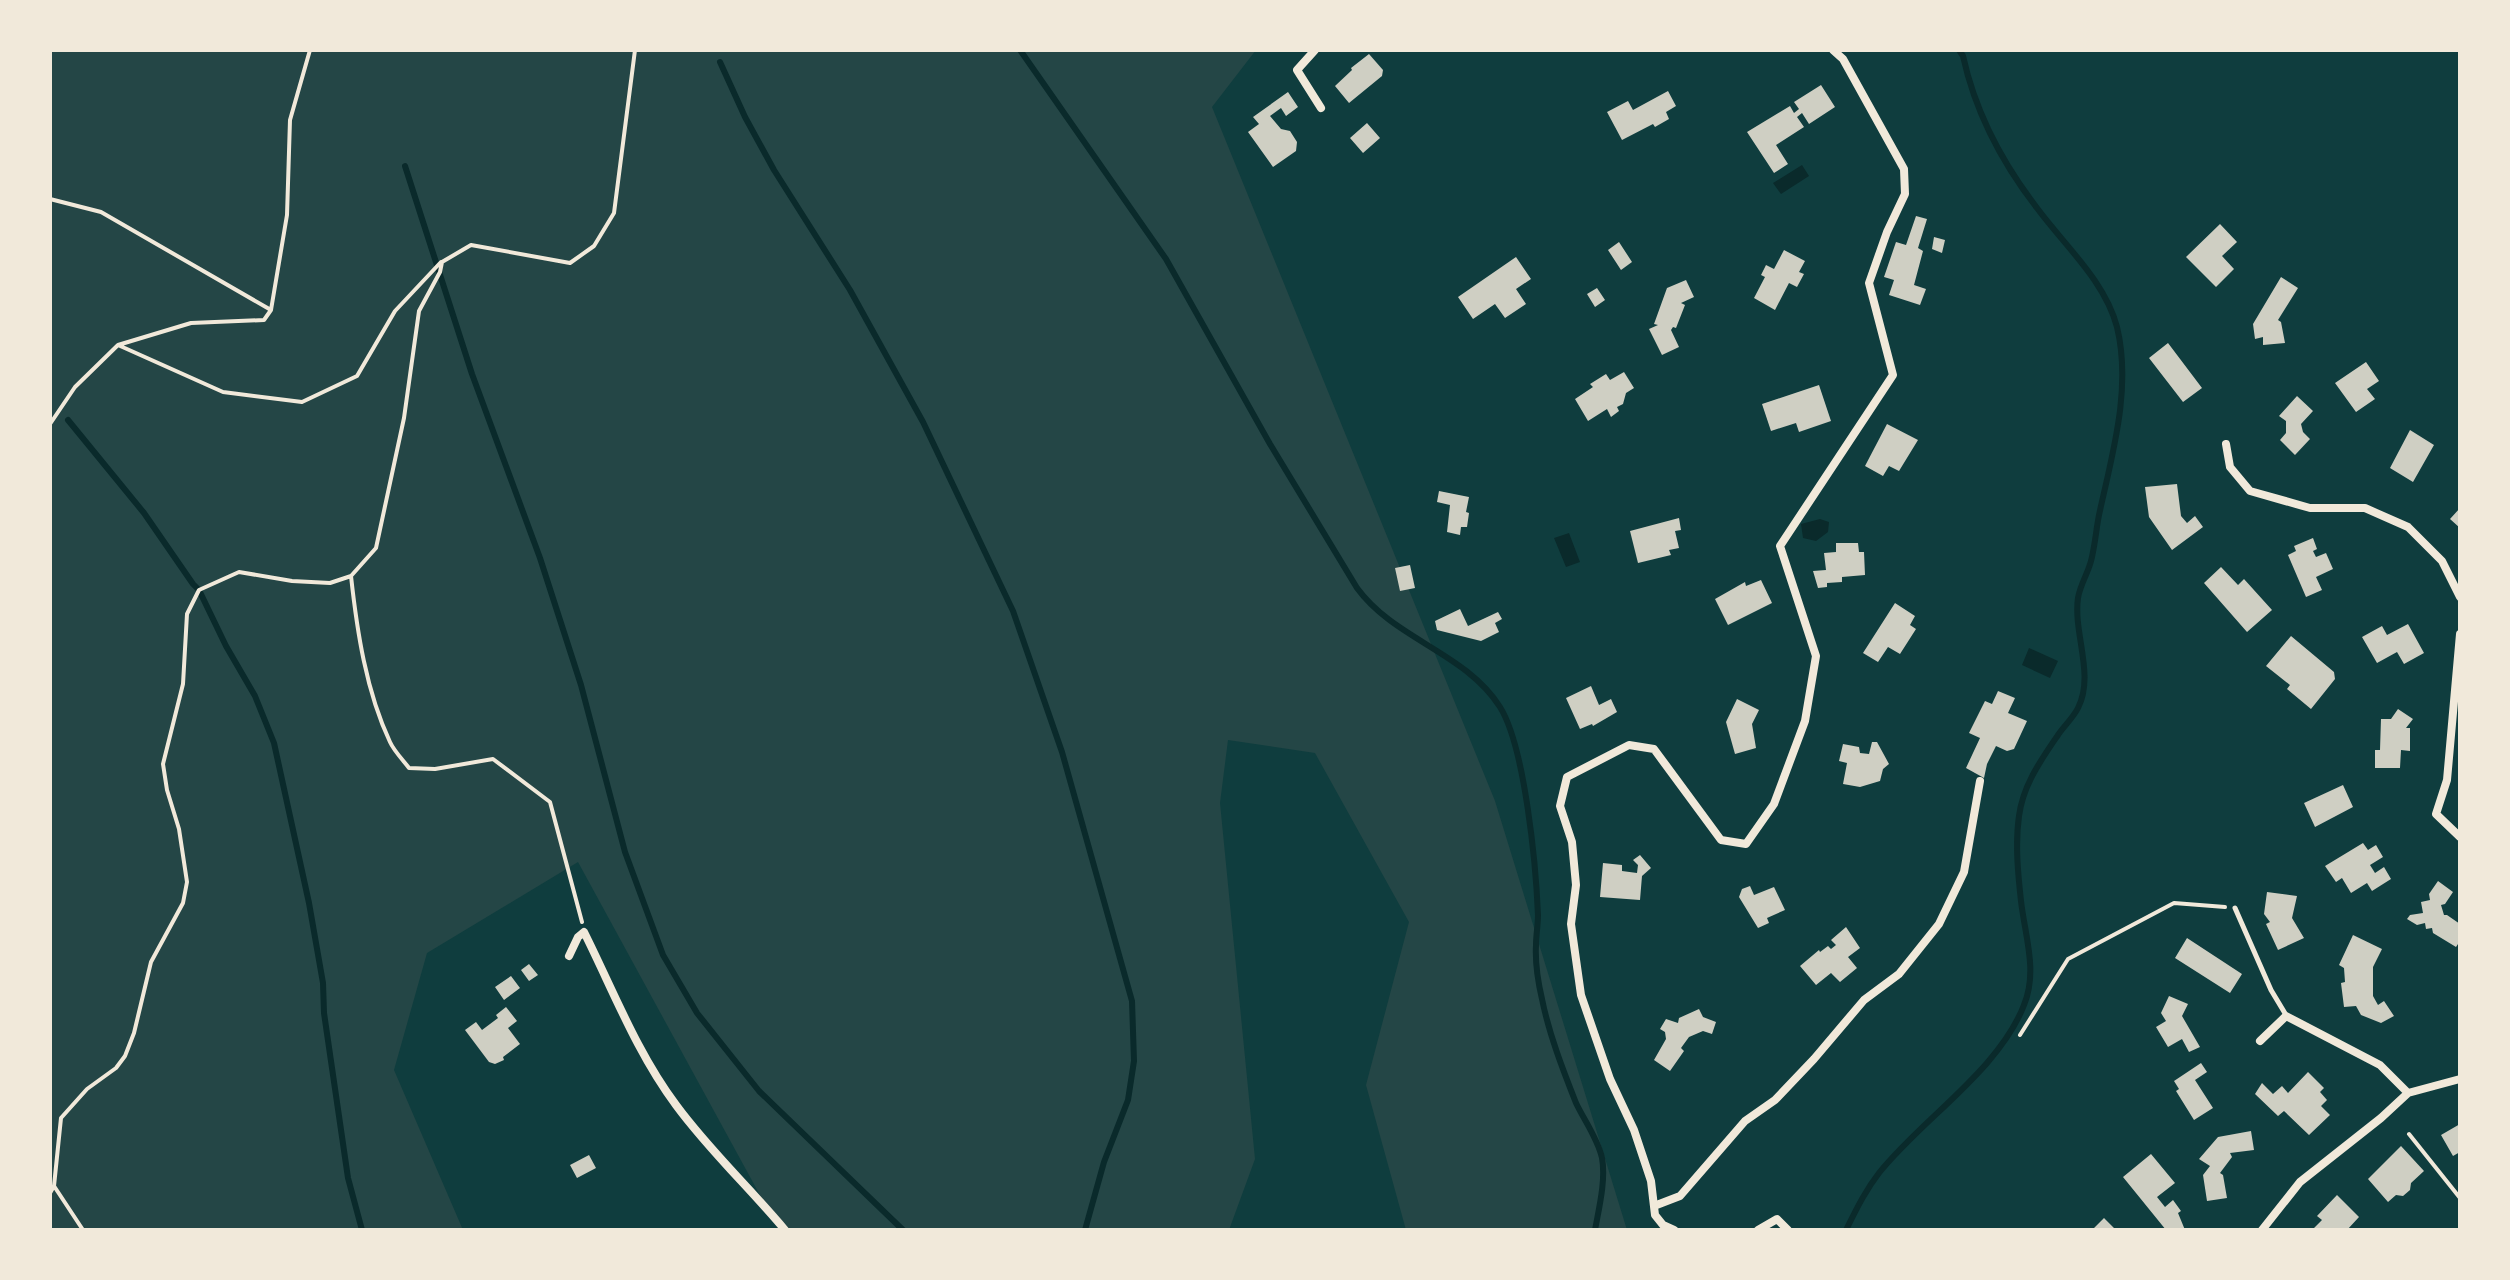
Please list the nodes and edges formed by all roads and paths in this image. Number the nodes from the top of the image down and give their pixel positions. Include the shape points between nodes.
1 (310, 50) edge
2 (635, 50) edge
3 (1315, 50) edge
4 (1833, 50) edge
5 (1321, 108) dead end
6 (50, 199) edge
7 (442, 262) junction
8 (271, 310) junction
9 (118, 345) junction
10 (50, 424) edge
11 (2226, 444) dead end
12 (351, 576) junction
13 (2460, 597) edge
14 (2460, 634) edge
15 (1980, 781) dead end
16 (2460, 837) edge
17 (2235, 908) joint
18 (584, 932) junction
19 (569, 956) dead end
20 (2286, 1016) junction
21 (2020, 1035) dead end
22 (2260, 1041) dead end
23 (2460, 1079) edge
24 (2408, 1093) junction
25 (2409, 1134) dead end
26 (54, 1186) junction
27 (50, 1193) edge
28 (2460, 1198) edge
29 (1654, 1206) junction
30 (83, 1230) edge
31 (785, 1230) edge
32 (1674, 1230) edge
33 (1758, 1230) edge
34 (1788, 1230) edge
35 (2262, 1230) edge

1 - 8 path via 290,120 287,215
2 - 7 path via 614,213 594,246 570,263 471,245
3 - 5 street via 1297,70
4 - 29 street via 1904,169 1905,194 1869,283 1893,375 1780,546 1816,656 1805,721 1774,804 1746,844 1721,840 1654,749 1629,745 1567,777 1560,806 1572,842 1576,885 1571,924 1581,995 1634,1130
6 - 8 path via 101,212
7 - 9 path via 395,311 357,376 302,402 223,392
7 - 12 path via 419,311 404,418 376,548
8 - 9 path via 264,320 191,323
9 - 10 path via 75,387
11 - 13 street via 2230,467 2250,491 2310,508 2365,508 2408,527 2442,561
12 - 18 path via 357,630 391,744 409,768 493,759 550,802
12 - 26 path via 330,583 239,572 199,590 187,614 183,684 163,764 187,882 183,903 151,962 125,1056 61,1118
14 - 16 street via 2447,780 2436,814
15 - 29 street via 1964,872 1939,924 1899,974 1864,1000 1680,1196
17 - 20 lane
17 - 21 path via 2174,903 2068,959
18 - 19 street
18 - 31 street via 644,1058 674,1104
20 - 22 street
20 - 24 street via 2380,1065
23 - 24 street
24 - 35 street via 2300,1182
25 - 28 path
26 - 27 path
26 - 30 path
29 - 32 street via 1663,1225
33 - 34 street via 1777,1219

